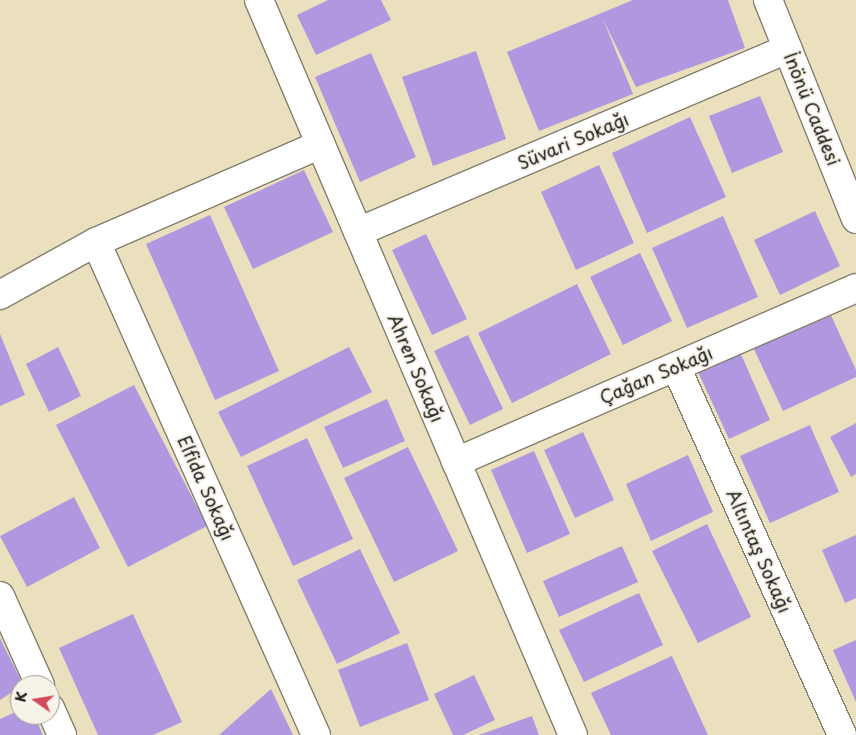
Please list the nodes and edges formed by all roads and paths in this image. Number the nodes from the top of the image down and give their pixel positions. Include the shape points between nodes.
1 (259, 0) edge
2 (768, 0) edge
3 (788, 49) junction
4 (321, 144) junction
5 (856, 219) edge
6 (358, 232) junction
7 (96, 242) junction
8 (856, 288) edge
9 (0, 295) edge
10 (676, 367) junction
11 (456, 462) junction
12 (0, 596) edge
13 (36, 675) edge
14 (316, 735) edge
15 (573, 735) edge
16 (842, 735) edge

1 - 4 street, Ahren Sokağı
2 - 3 street, İnönü Caddesi
3 - 5 street, İnönü Caddesi
3 - 6 street, Süvari Sokağı
4 - 6 street, Ahren Sokağı
4 - 7 street
6 - 11 street, Ahren Sokağı
7 - 9 street
7 - 14 street, Elfida Sokağı
8 - 10 street, Çağan Sokağı
10 - 11 street, Çağan Sokağı
10 - 16 street, Altıntaş Sokağı
11 - 15 street, Ahren Sokağı
12 - 13 street

